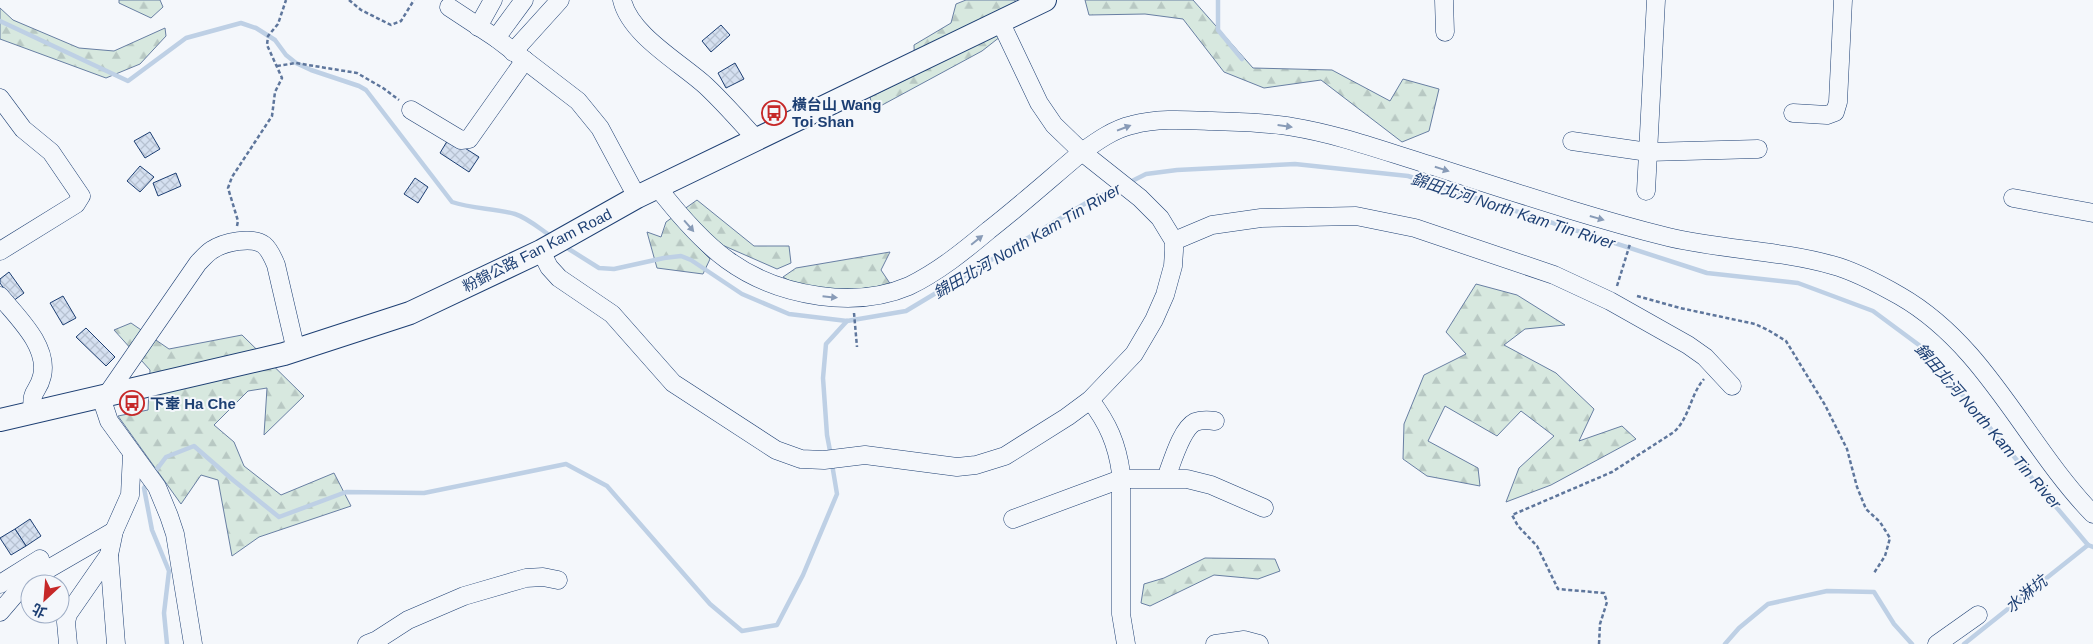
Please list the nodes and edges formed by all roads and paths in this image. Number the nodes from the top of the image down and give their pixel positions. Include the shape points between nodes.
1 (286, 0) edge
2 (349, 0) edge
3 (414, 0) edge
4 (493, 0) edge
5 (524, 0) edge
6 (560, 0) edge
7 (622, 0) edge
8 (1045, 0) edge
9 (1444, 0) edge
10 (1656, 0) edge
11 (1843, 0) edge
12 (449, 7) dead end
13 (1000, 21) junction
14 (478, 27) junction
15 (1445, 32) dead end
16 (496, 38) junction
17 (519, 56) junction
18 (277, 66) junction
19 (0, 98) edge
20 (411, 110) joint
21 (1793, 114) dead end
22 (756, 139) junction
23 (1572, 141) dead end
24 (1758, 149) dead end
25 (1082, 152) junction
26 (1648, 152) junction
27 (658, 188) junction
28 (1646, 191) dead end
29 (637, 197) junction
30 (2013, 198) dead end
31 (2093, 213) edge
32 (1632, 236) dead end
33 (1174, 241) junction
34 (235, 242) junction
35 (0, 251) edge
36 (541, 251) junction
37 (1616, 288) dead end
38 (1631, 294) dead end
39 (0, 296) edge
40 (854, 308) dead end
41 (857, 346) dead end
42 (296, 351) junction
43 (1714, 366) junction
44 (1732, 386) dead end
45 (104, 396) junction
46 (1090, 400) junction
47 (33, 412) junction
48 (0, 420) edge
49 (1215, 421) dead end
50 (132, 454) junction
51 (1166, 478) junction
52 (1121, 479) junction
53 (1264, 508) dead end
54 (2093, 514) edge
55 (1013, 519) dead end
56 (114, 531) junction
57 (109, 555) junction
58 (40, 558) dead end
59 (1874, 573) dead end
60 (558, 580) dead end
61 (0, 584) edge
62 (0, 612) edge
63 (1978, 615) dead end
64 (68, 644) edge
65 (116, 644) edge
66 (193, 644) edge
67 (366, 644) edge
68 (1126, 644) edge
69 (1215, 644) edge
70 (1259, 644) edge
71 (1599, 644) edge
72 (1937, 644) edge

1 - 18 path via 278,24 268,36 267,45
2 - 3 path via 360,10 391,25 401,21
4 - 14 street
5 - 16 street
6 - 17 street
7 - 22 street via 627,14 638,28 705,85
8 - 13 main road, 粉錦公路 Fan Kam Road
9 - 15 street
10 - 26 street
11 - 21 street via 1835,112 1827,115
12 - 14 street
13 - 22 main road, 粉錦公路 Fan Kam Road
13 - 25 street via 1045,113
14 - 16 street
16 - 17 street
17 - 20 street via 469,140 461,140
17 - 29 street via 578,101 600,128
18 - 20 path via 296,63 357,73
18 - 34 path via 282,78 275,92 272,116 228,188 238,220
19 - 35 street via 22,129 51,152 80,196 76,204
22 - 27 main road, 粉錦公路 Fan Kam Road
23 - 26 street
24 - 26 street
27 -> 25 street via 696,234 736,267 763,281 802,293 854,299 907,286 931,274 970,246
25 - 33 street via 1140,198 1160,218
25 -> 54 street via 1122,128 1142,123 1176,120 1275,124 1338,137 1596,218 1669,237 1833,265 1901,296 1953,337 1984,371 2058,475
26 - 28 street
27 - 29 main road, 粉錦公路 Fan Kam Road
29 - 36 main road, 粉錦公路 Fan Kam Road
30 - 31 street
32 - 37 path
33 - 43 street via 1212,225 1261,218 1356,216 1391,222 1554,275 1610,301 1688,345
33 - 46 street via 1173,266 1154,320 1134,354
34 - 42 street via 259,242 271,254
34 - 45 street via 210,250 198,263
36 - 42 main road, 粉錦公路 Fan Kam Road via 410,313
36 - 46 street via 559,278 612,314 673,384 776,450 801,459 877,456 939,466 976,465 1005,456
38 - 59 path via 1755,324 1786,341 1825,405 1846,449 1866,509 1890,538 1885,556
39 - 47 street via 34,339 40,352 42,372 32,396
40 - 41 path
42 - 45 main road, 粉錦公路 Fan Kam Road
43 - 44 street
43 - 71 path via 1699,384 1687,416 1674,432 1612,472 1512,514 1536,546 1558,589 1604,593 1607,602 1600,624
45 - 47 main road, 粉錦公路 Fan Kam Road
45 - 50 street via 109,421
46 - 52 street via 1112,434
47 - 48 main road, 粉錦公路 Fan Kam Road
49 - 51 street via 1196,422 1189,426
50 - 56 street via 130,495
50 - 66 street via 157,487 175,534
51 - 52 street
51 - 53 street via 1211,485
52 - 55 street
52 - 68 street via 1121,614
56 - 57 street
56 - 62 street via 50,568 18,591
57 - 64 street via 68,614
57 - 65 street
58 - 61 street
60 - 67 street via 526,578 464,596 425,612
63 - 72 street
69 - 70 street via 1244,640

